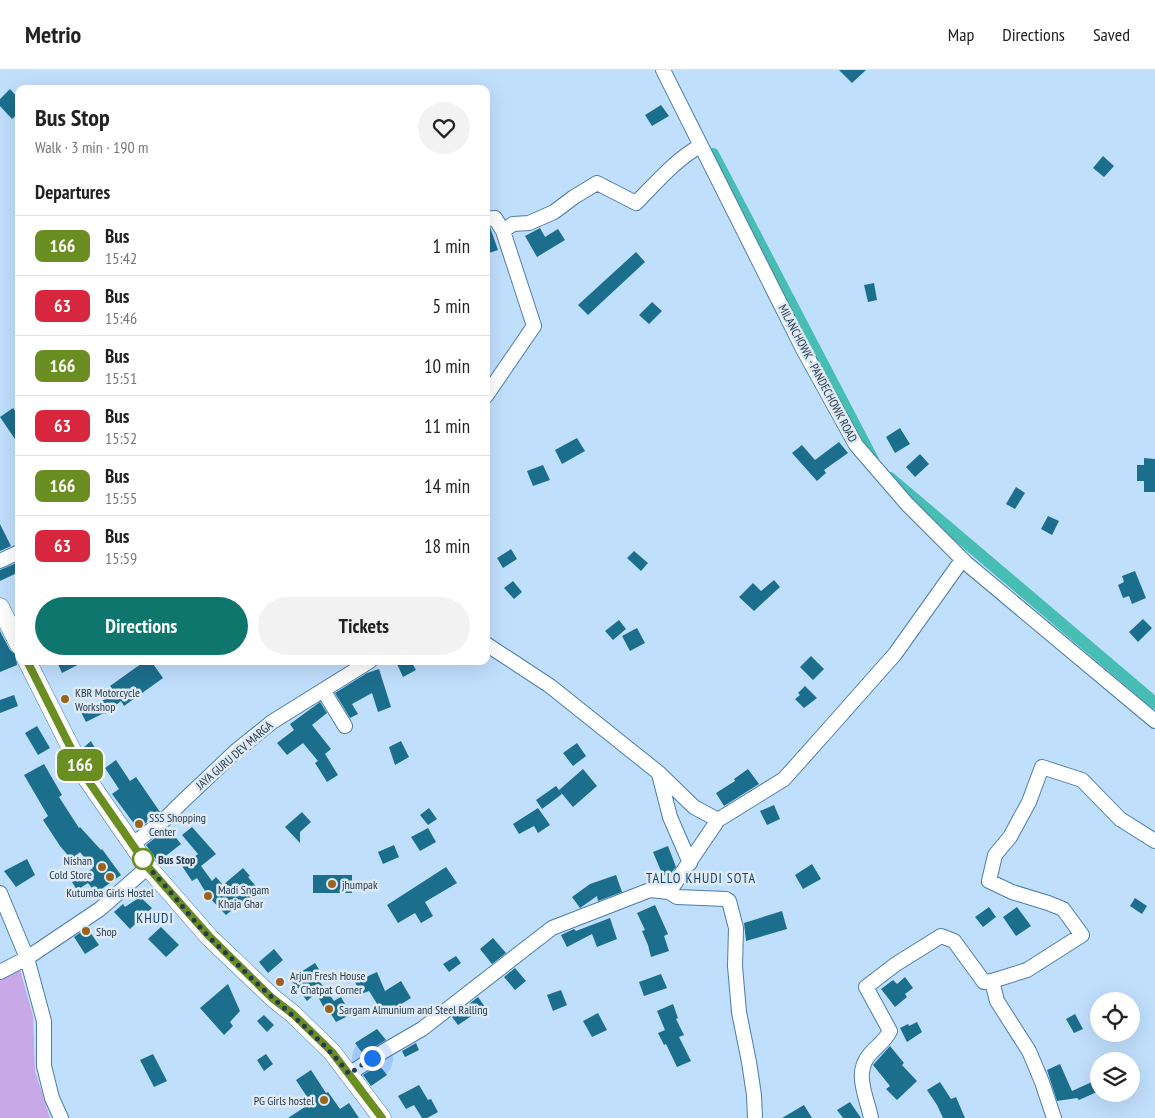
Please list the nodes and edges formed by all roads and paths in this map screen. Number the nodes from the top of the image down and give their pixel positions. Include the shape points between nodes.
1 (663, 70) edge
2 (700, 146) junction
3 (490, 219) edge
4 (508, 228) junction
5 (490, 390) edge
6 (15, 554) edge
7 (962, 560) junction
8 (0, 561) edge
9 (0, 607) edge
10 (15, 637) edge
11 (490, 647) edge
12 (29, 665) edge
13 (364, 665) edge
14 (323, 690) junction
15 (1155, 721) edge
16 (344, 726) dead end
17 (659, 774) junction
18 (718, 820) junction
19 (1155, 841) edge
20 (133, 844) junction
21 (690, 863) junction
22 (148, 867) junction
23 (669, 892) junction
24 (0, 893) edge
25 (27, 958) junction
26 (0, 972) edge
27 (992, 981) junction
28 (349, 1074) junction
29 (61, 1118) edge
30 (382, 1118) edge
31 (755, 1118) edge
32 (871, 1118) edge
33 (1054, 1118) edge

1 - 2 street, MILANCHOWK - PANDECHOWK ROAD
2 - 4 street via 689,152 636,204 597,183 554,212
2 - 7 street, MILANCHOWK - PANDECHOWK ROAD via 804,351 856,445
3 - 4 street via 495,218
4 - 5 street via 534,326
6 - 8 street
7 - 15 street, MILANCHOWK - PANDECHOWK ROAD
7 - 18 street via 895,654 784,779
9 - 10 main road
11 - 17 street via 550,686
12 - 20 main road via 85,776
13 - 14 street, JAYA GURU DEV MARGA
14 - 16 street
14 - 20 street, JAYA GURU DEV MARGA via 272,722 236,751 164,820
17 - 18 street via 694,806
17 - 21 street via 670,817
18 - 21 street
19 - 27 street via 1120,819 1082,780 1042,767 1029,802 1010,838 995,855 990,881 1062,909 1082,935 1027,970
20 - 22 main road
21 - 23 street
22 - 25 street via 100,909
22 - 28 main road via 209,936 314,1034
23 - 28 street via 650,890 552,928 422,1029
23 - 31 street via 677,897 729,901 736,928 734,966 752,1078
24 - 25 street
25 - 26 street
25 - 29 street via 44,1020 44,1066
27 - 32 street via 984,982 954,941 941,936 866,987 890,1031 886,1040 868,1056 861,1072
27 - 33 street via 997,1001 1030,1051
28 - 30 main road

